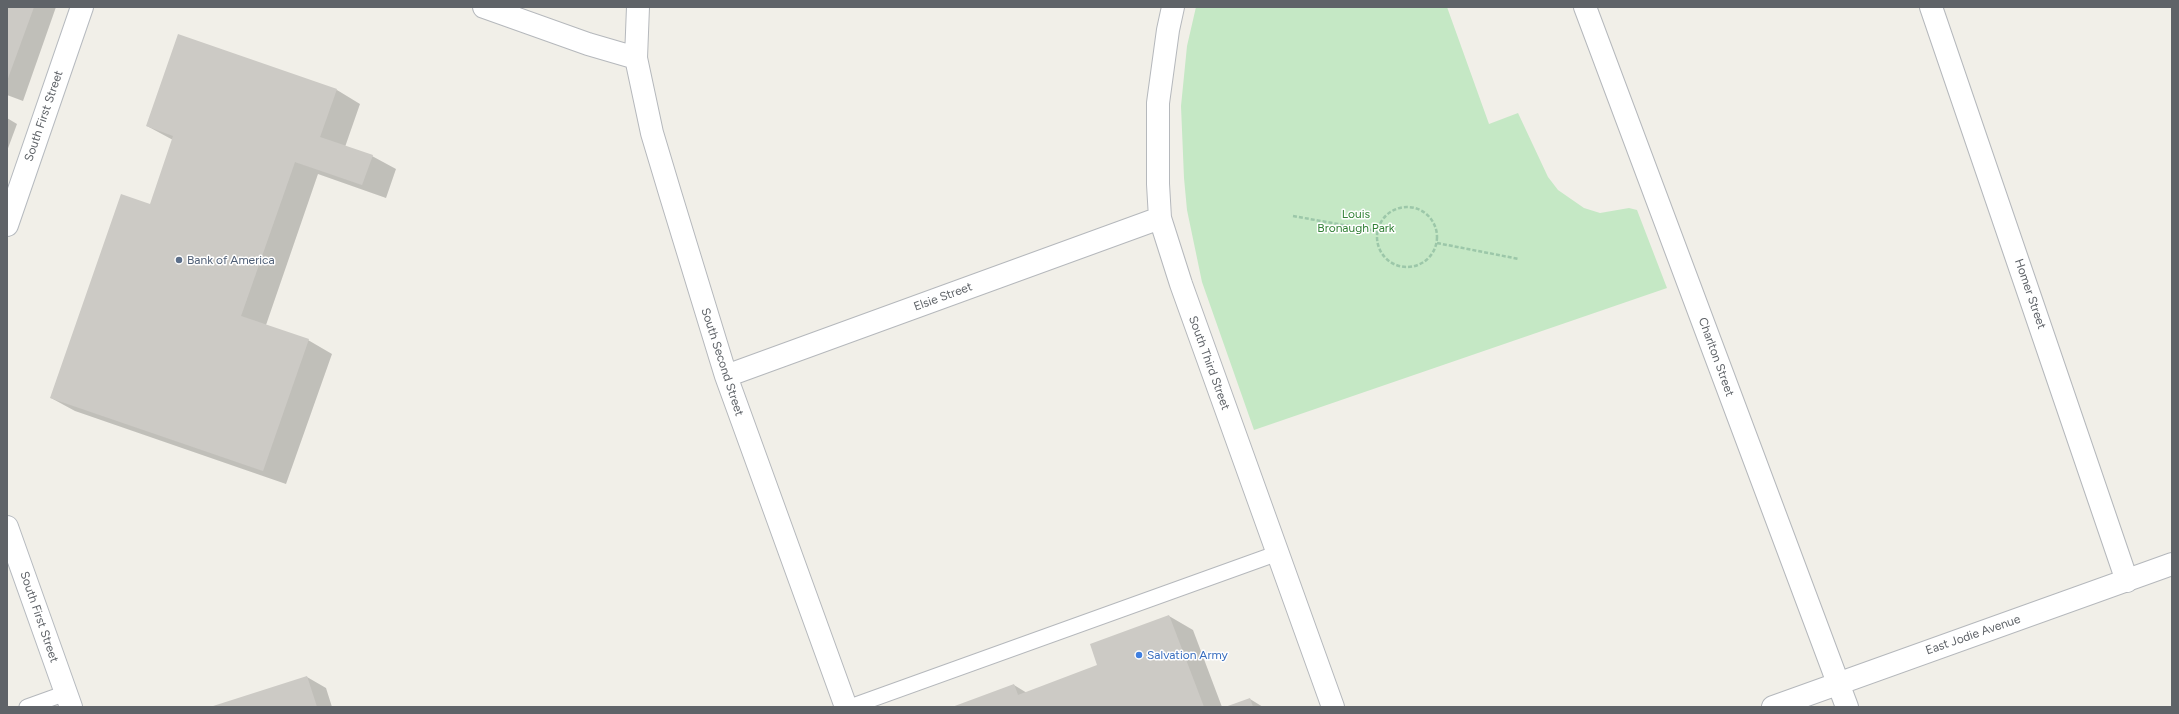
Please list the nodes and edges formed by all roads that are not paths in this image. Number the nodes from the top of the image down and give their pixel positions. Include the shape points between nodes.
1 (82, 7) edge
2 (484, 7) edge
3 (638, 7) edge
4 (1173, 7) edge
5 (1585, 7) edge
6 (1931, 7) edge
7 (636, 58) junction
8 (1160, 218) junction
9 (7, 226) edge
10 (726, 376) junction
11 (7, 527) edge
12 (1278, 553) junction
13 (2172, 564) edge
14 (2127, 581) junction
15 (1838, 683) junction
16 (68, 700) edge
17 (27, 707) edge
18 (846, 707) edge
19 (850, 707) edge
20 (1333, 707) edge
21 (1773, 707) edge
22 (1847, 707) edge

1 - 9 street, South First Street
2 - 7 street
3 - 7 street, South Second Street
4 - 8 street, South Third Street via 1158,103
5 - 15 street, Charlton Street
6 - 14 street, Homer Street
7 - 10 street, South Second Street via 652,133
8 - 10 street, Elsie Street
8 - 12 street, South Third Street via 1180,284
10 - 18 street, South Second Street
11 - 16 street, South First Street
12 - 19 lane
12 - 20 street, South Third Street
13 - 14 street, East Jodie Avenue
14 - 15 street, East Jodie Avenue
15 - 21 street, East Jodie Avenue
15 - 22 street, Charlton Street
16 - 17 lane

